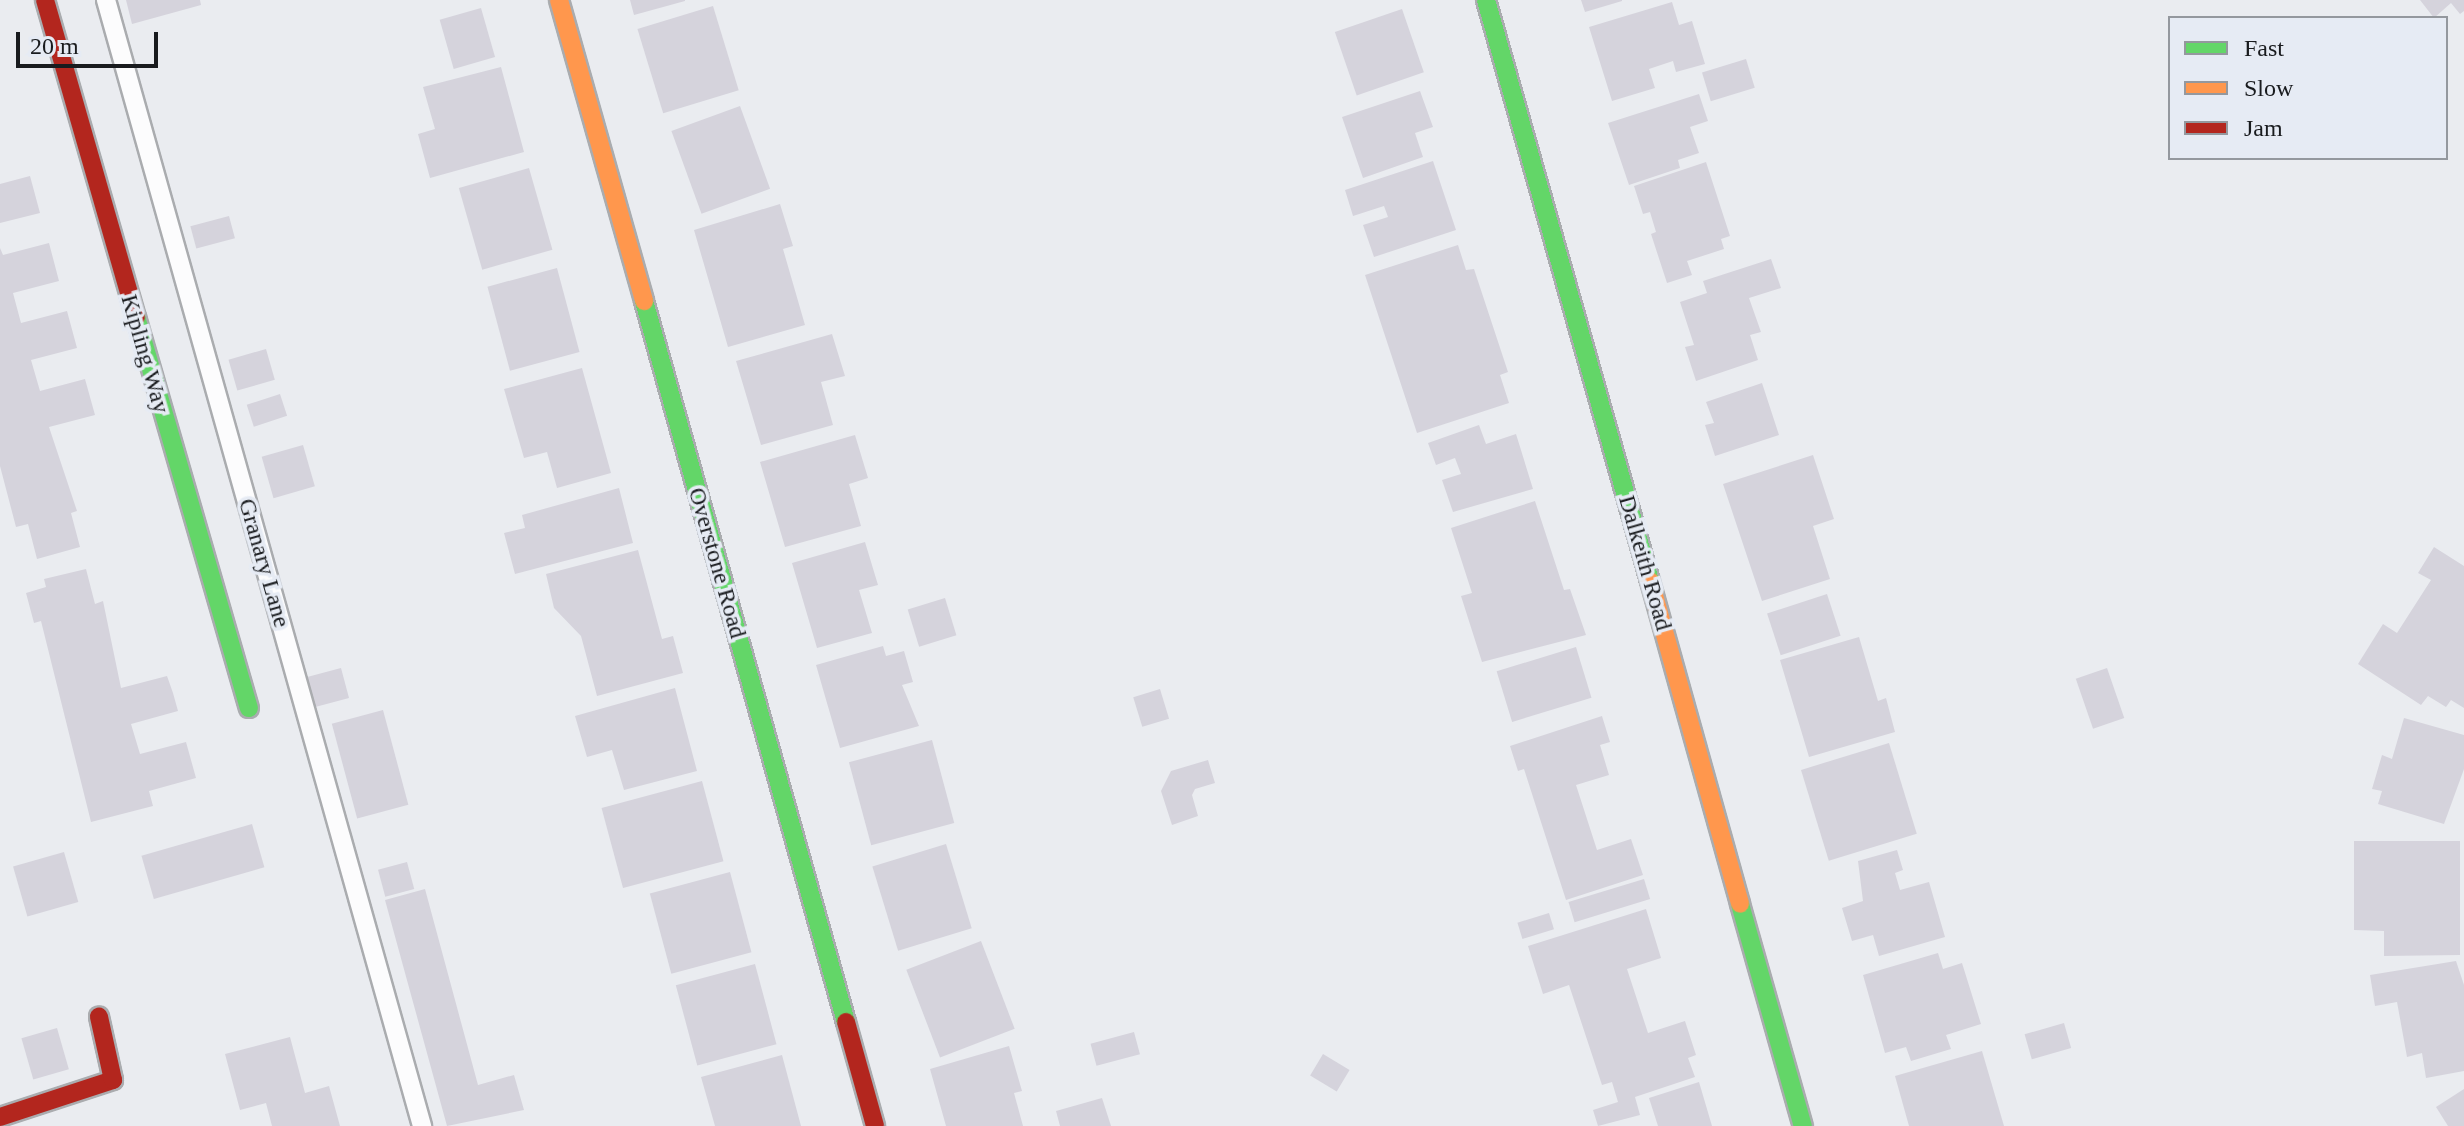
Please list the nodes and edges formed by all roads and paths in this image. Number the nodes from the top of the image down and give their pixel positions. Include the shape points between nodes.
1 (45, 0) edge
2 (106, 0) edge
3 (559, 0) edge
4 (1486, 0) edge
5 (249, 708) dead end
6 (99, 1017) dead end
7 (51, 1100) junction
8 (0, 1117) edge
9 (60, 1126) edge
10 (422, 1126) edge
11 (875, 1126) edge
12 (1803, 1126) edge

1 - 5 street, Kipling Way
2 - 10 lane, Granary Lane
3 - 11 street, Overstone Road
4 - 12 street, Dalkeith Road
6 - 7 street via 113,1080
7 - 8 street
7 - 9 lane

